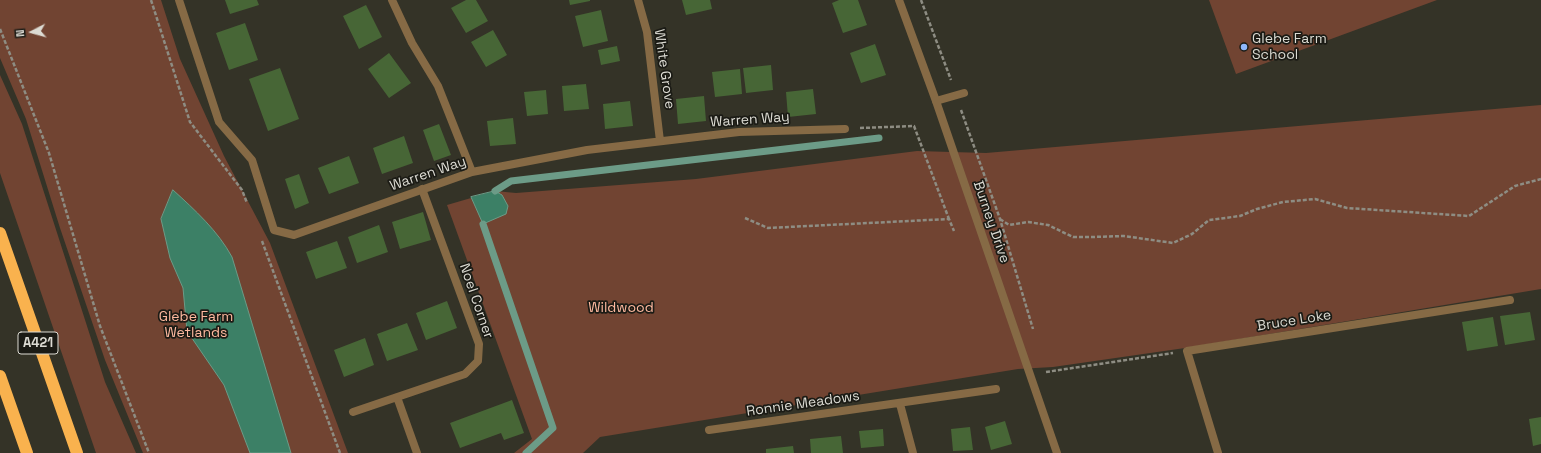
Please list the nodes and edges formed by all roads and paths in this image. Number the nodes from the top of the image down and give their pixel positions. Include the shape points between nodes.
1 (151, 0) edge
2 (179, 0) edge
3 (392, 0) edge
4 (638, 0) edge
5 (899, 0) edge
6 (921, 0) edge
7 (0, 29) edge
8 (960, 94) junction
9 (936, 101) junction
10 (845, 129) joint
11 (660, 141) junction
12 (472, 172) junction
13 (1541, 179) edge
14 (422, 189) junction
15 (248, 204) dead end
16 (745, 218) dead end
17 (949, 219) junction
18 (1000, 219) junction
19 (954, 231) dead end
20 (0, 233) edge
21 (261, 239) dead end
22 (1510, 300) dead end
23 (1034, 334) dead end
24 (1187, 351) junction
25 (0, 376) edge
26 (1049, 379) dead end
27 (996, 389) dead end
28 (397, 397) junction
29 (900, 404) junction
30 (353, 412) dead end
31 (709, 430) dead end
32 (27, 453) edge
33 (77, 453) edge
34 (149, 453) edge
35 (340, 453) edge
36 (417, 453) edge
37 (913, 453) edge
38 (1057, 453) edge
39 (1218, 453) edge

1 - 15 path via 190,122 242,190
2 - 14 street, Warren Way via 219,122 252,160 274,230 294,235
3 - 12 street via 412,43 438,86
4 - 11 street, White Grove via 647,32
5 - 9 street, Burney Drive
6 - 8 path
7 - 34 path via 49,152 100,326
8 - 9 street
8 - 18 path
9 - 38 street, Burney Drive
10 - 11 street, Warren Way via 739,132
10 - 17 path via 914,126
11 - 12 street, Warren Way via 587,150
12 - 14 street, Warren Way
13 - 18 path via 1515,186 1469,216 1347,208 1315,199 1283,202 1240,216 1209,220 1192,234 1173,243 1124,236 1073,237 1048,225 1028,222 1009,224
14 - 28 street, Noel Corner via 479,344 478,361 465,374
16 - 17 path via 768,228
17 - 19 path
18 - 23 path
20 - 33 highway, A421
21 - 35 path
22 - 24 street, Bruce Loke
24 - 26 path via 1046,372
24 - 39 street
25 - 32 highway
27 - 29 street, Ronnie Meadows
28 - 30 street, Noel Corner
28 - 36 street
29 - 31 street, Ronnie Meadows
29 - 37 street

